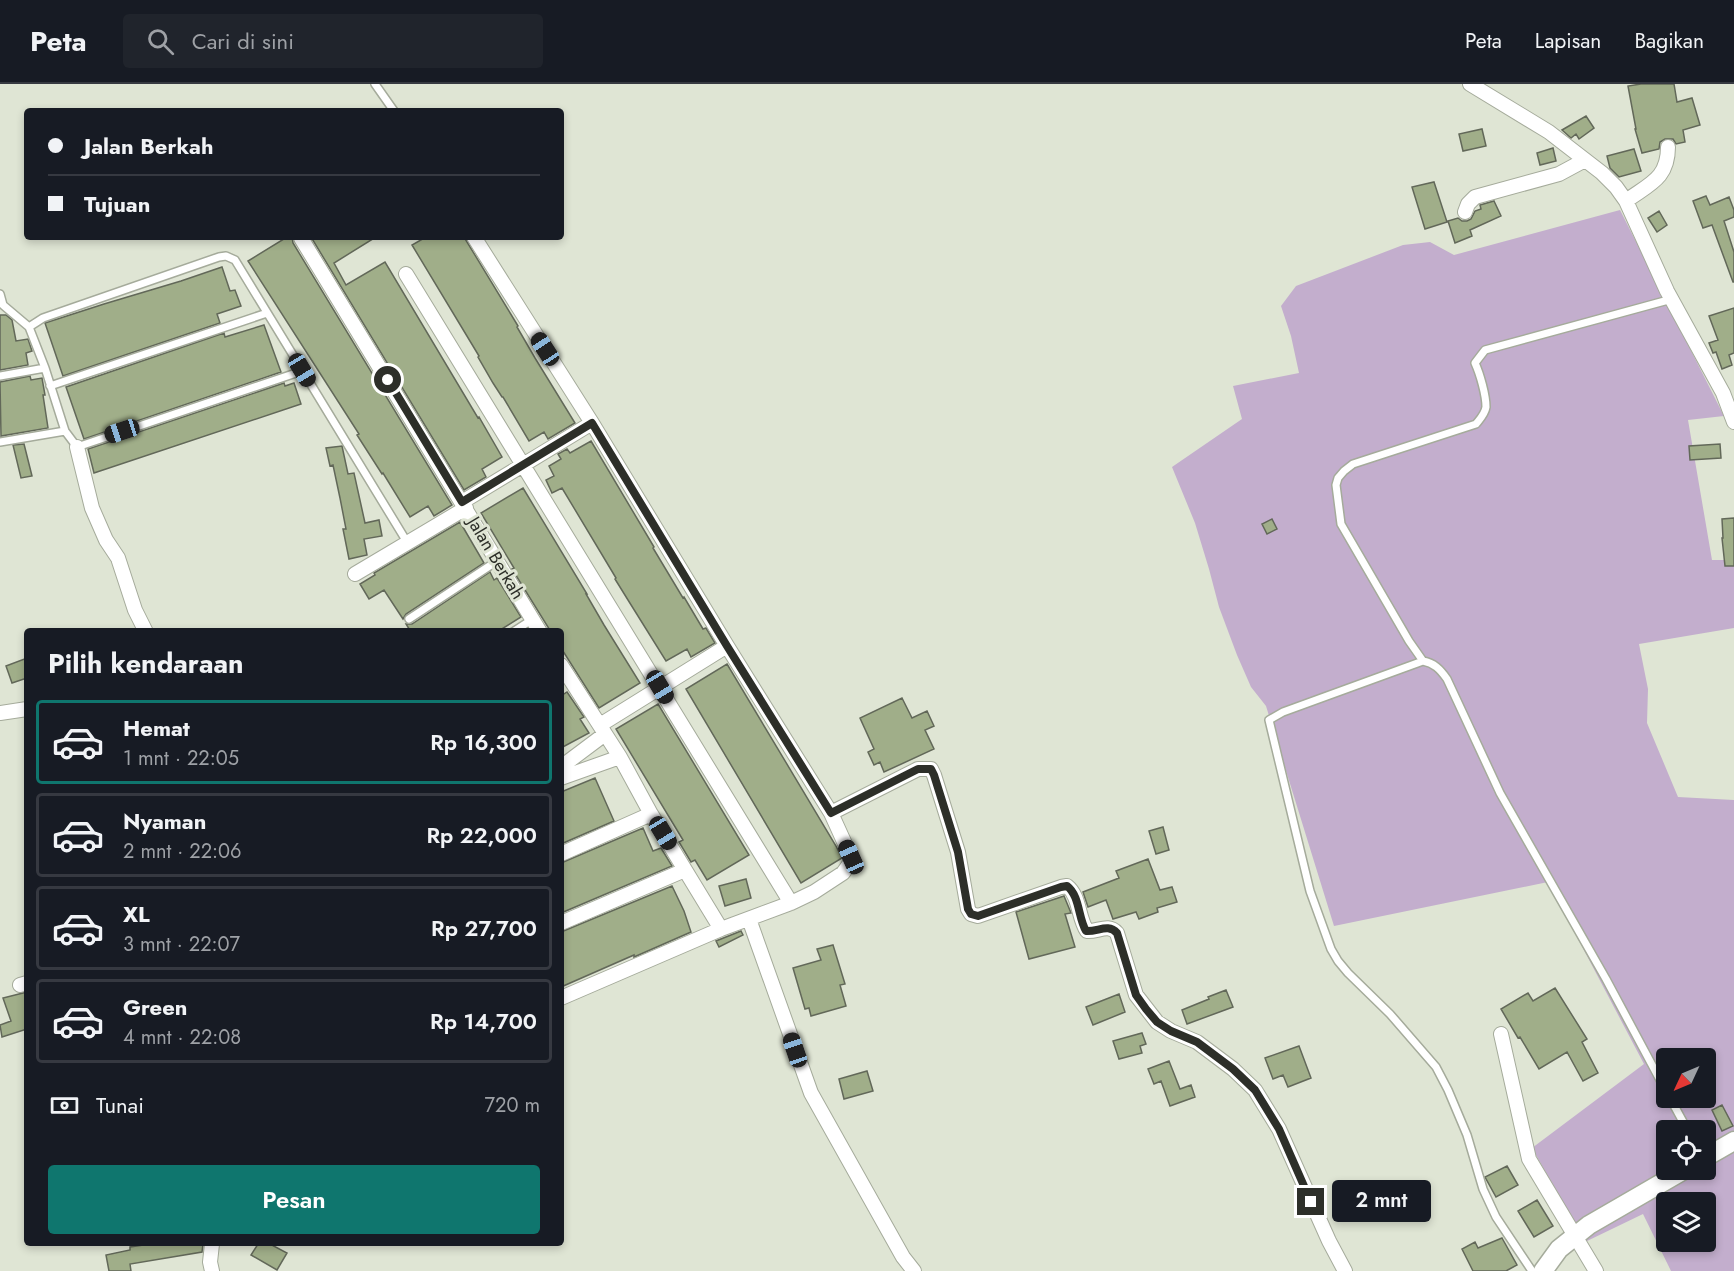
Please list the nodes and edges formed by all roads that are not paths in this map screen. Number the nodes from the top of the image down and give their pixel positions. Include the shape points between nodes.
1 (375, 84) edge
2 (1470, 84) edge
3 (392, 108) edge
4 (1668, 147) dead end
5 (1586, 160) junction
6 (1626, 201) junction
7 (1465, 212) dead end
8 (302, 240) edge
9 (476, 240) edge
10 (406, 274) dead end
11 (0, 294) edge
12 (1672, 299) junction
13 (1, 305) edge
14 (267, 313) junction
15 (29, 327) junction
16 (45, 368) junction
17 (302, 370) junction
18 (0, 376) edge
19 (50, 386) junction
20 (1733, 418) edge
21 (592, 423) junction
22 (65, 431) junction
23 (0, 442) edge
24 (77, 447) junction
25 (523, 464) junction
26 (464, 505) junction
27 (407, 543) junction
28 (497, 561) junction
29 (355, 574) dead end
30 (532, 619) junction
31 (409, 620) dead end
32 (144, 628) edge
33 (519, 628) edge
34 (538, 628) edge
35 (727, 646) junction
36 (1423, 661) junction
37 (565, 681) edge
38 (660, 687) junction
39 (24, 710) edge
40 (0, 713) edge
41 (602, 730) junction
42 (620, 757) junction
43 (564, 764) edge
44 (564, 777) edge
45 (831, 813) junction
46 (651, 814) junction
47 (564, 853) edge
48 (685, 870) junction
49 (791, 903) junction
50 (749, 920) junction
51 (564, 922) edge
52 (721, 928) junction
53 (564, 997) edge
54 (1501, 1034) dead end
55 (1656, 1072) edge
56 (1734, 1141) edge
57 (1716, 1151) edge
58 (1667, 1180) edge
59 (1575, 1235) junction
60 (212, 1246) edge
61 (212, 1271) edge
62 (914, 1271) edge
63 (1345, 1271) edge
64 (1532, 1271) edge
65 (1543, 1271) edge
66 (1596, 1271) edge

1 - 3 lane
2 - 5 street via 1549,132
4 - 6 street via 1662,175
5 - 6 street via 1602,172
5 - 7 street via 1559,174 1475,197
6 - 12 street
8 - 26 street, Jalan Berkah
9 - 21 street
10 - 25 street
11 - 13 lane
12 - 20 street
12 - 36 lane via 1485,350 1475,363 1486,408 1476,424 1353,464 1338,478 1341,524
13 - 15 lane
14 - 15 lane via 235,260 226,256 43,318
14 - 17 lane
14 - 19 lane
15 - 16 lane
16 - 18 lane
16 - 19 lane
17 - 24 lane
17 - 27 lane
19 - 22 lane
21 - 25 street
21 - 35 street
22 - 23 lane
22 - 24 lane
24 - 32 street via 92,508 117,558
25 - 26 street
25 - 38 street
26 - 27 street
26 - 28 street, Jalan Berkah
27 - 29 street
28 - 30 street, Jalan Berkah
28 - 31 lane
30 - 33 lane
30 - 34 street, Jalan Berkah
35 - 38 street
35 - 45 street
36 - 55 lane via 1436,666 1447,679 1500,793
36 - 64 lane via 1283,712 1271,717 1269,723 1310,891 1331,949 1338,962 1436,1067 1467,1135 1496,1217
37 - 41 street
38 - 41 street
38 - 49 street
39 - 40 street
41 - 42 street
41 - 43 street
42 - 44 street
42 - 46 street
45 - 49 street via 850,862 843,873
45 - 63 street via 918,769 931,769 958,852 971,914 978,916 1061,887 1073,891 1086,931 1113,928 1117,933 1136,995 1157,1022 1197,1042 1255,1090 1279,1129
46 - 47 street
46 - 48 street
48 - 51 street
48 - 52 street
49 - 50 street
50 - 52 street
50 - 62 street via 811,1093
52 - 53 street
54 - 59 street via 1529,1159
56 - 57 street
58 - 59 street
59 - 65 street
59 - 66 street
60 - 61 street

